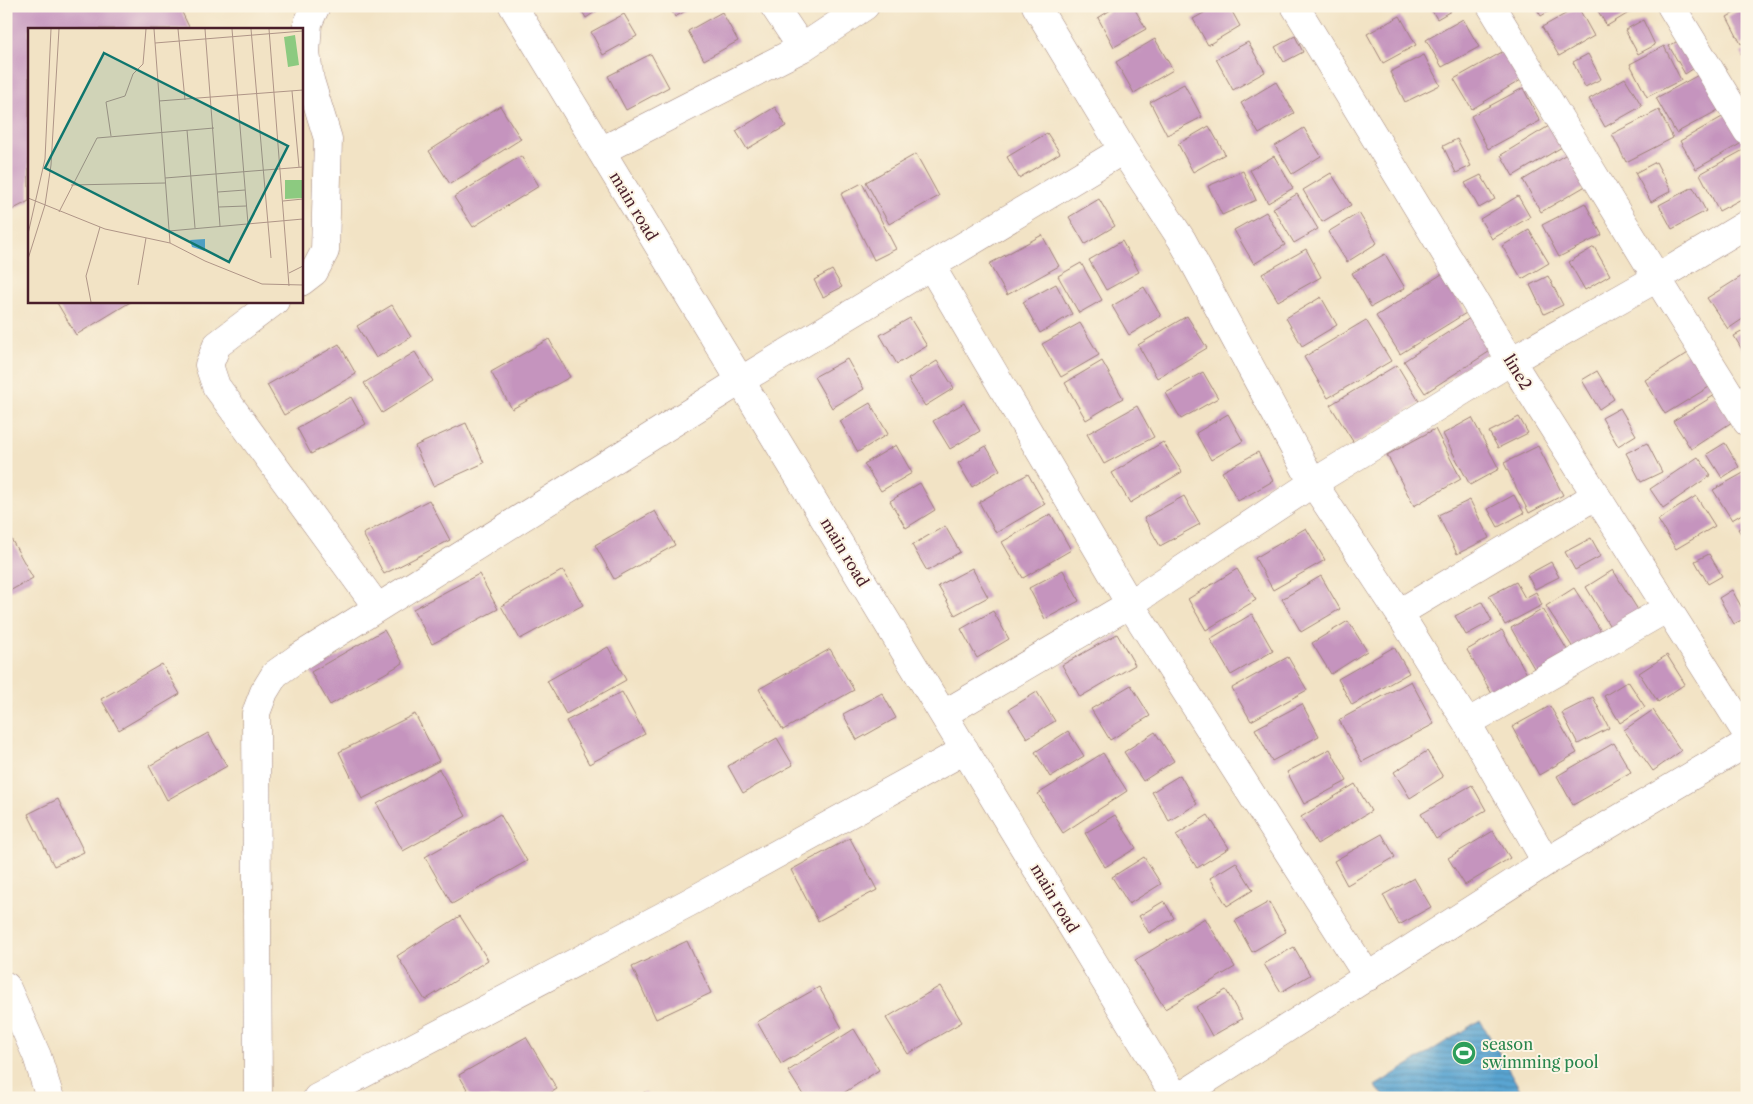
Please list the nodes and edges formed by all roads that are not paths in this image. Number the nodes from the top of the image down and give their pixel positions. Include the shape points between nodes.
1 (316, 6) edge
2 (513, 6) edge
3 (774, 6) edge
4 (865, 6) edge
5 (1036, 6) edge
6 (1295, 6) edge
7 (1490, 6) edge
8 (1671, 6) edge
9 (802, 48) junction
10 (1747, 132) edge
11 (1123, 150) junction
12 (601, 151) junction
13 (1747, 224) edge
14 (931, 266) junction
15 (1657, 278) junction
16 (302, 281) edge
17 (274, 302) edge
18 (1511, 361) junction
19 (740, 380) junction
20 (1747, 422) edge
21 (1313, 483) junction
22 (1596, 496) junction
23 (1130, 604) junction
24 (377, 607) junction
25 (1666, 609) junction
26 (1399, 613) junction
27 (944, 714) junction
28 (1467, 723) junction
29 (1747, 734) edge
30 (1747, 743) edge
31 (965, 750) junction
32 (1546, 862) junction
33 (1368, 977) junction
34 (6, 986) edge
35 (50, 1098) edge
36 (258, 1098) edge
37 (317, 1098) edge
38 (1177, 1098) edge

1 - 16 street via 308,23 306,54 310,80 328,139 325,251 314,272
2 - 12 street, main road
3 - 9 street
4 - 9 street
5 - 11 street
6 - 18 street, line2
7 - 15 street
8 - 10 street
9 - 12 street
11 - 14 street
11 - 21 street via 1182,240
12 - 19 street, main road
13 - 15 street
14 - 19 street
14 - 23 street
15 - 18 street
15 - 20 street
17 - 24 street via 217,345 209,365 216,386
18 - 21 street
18 - 22 street, line2
19 - 24 street
19 - 27 street, main road
21 - 23 street
21 - 26 street
22 - 25 street, line2
22 - 26 street
23 - 27 street
23 - 33 street
24 - 36 street via 275,674 256,713
25 - 28 street
25 - 29 street, line2
26 - 28 street
27 - 31 street, main road
28 - 32 street
30 - 32 street
31 - 37 street via 688,903
31 - 38 street, main road
32 - 33 street
33 - 38 street
34 - 35 street via 37,1056

